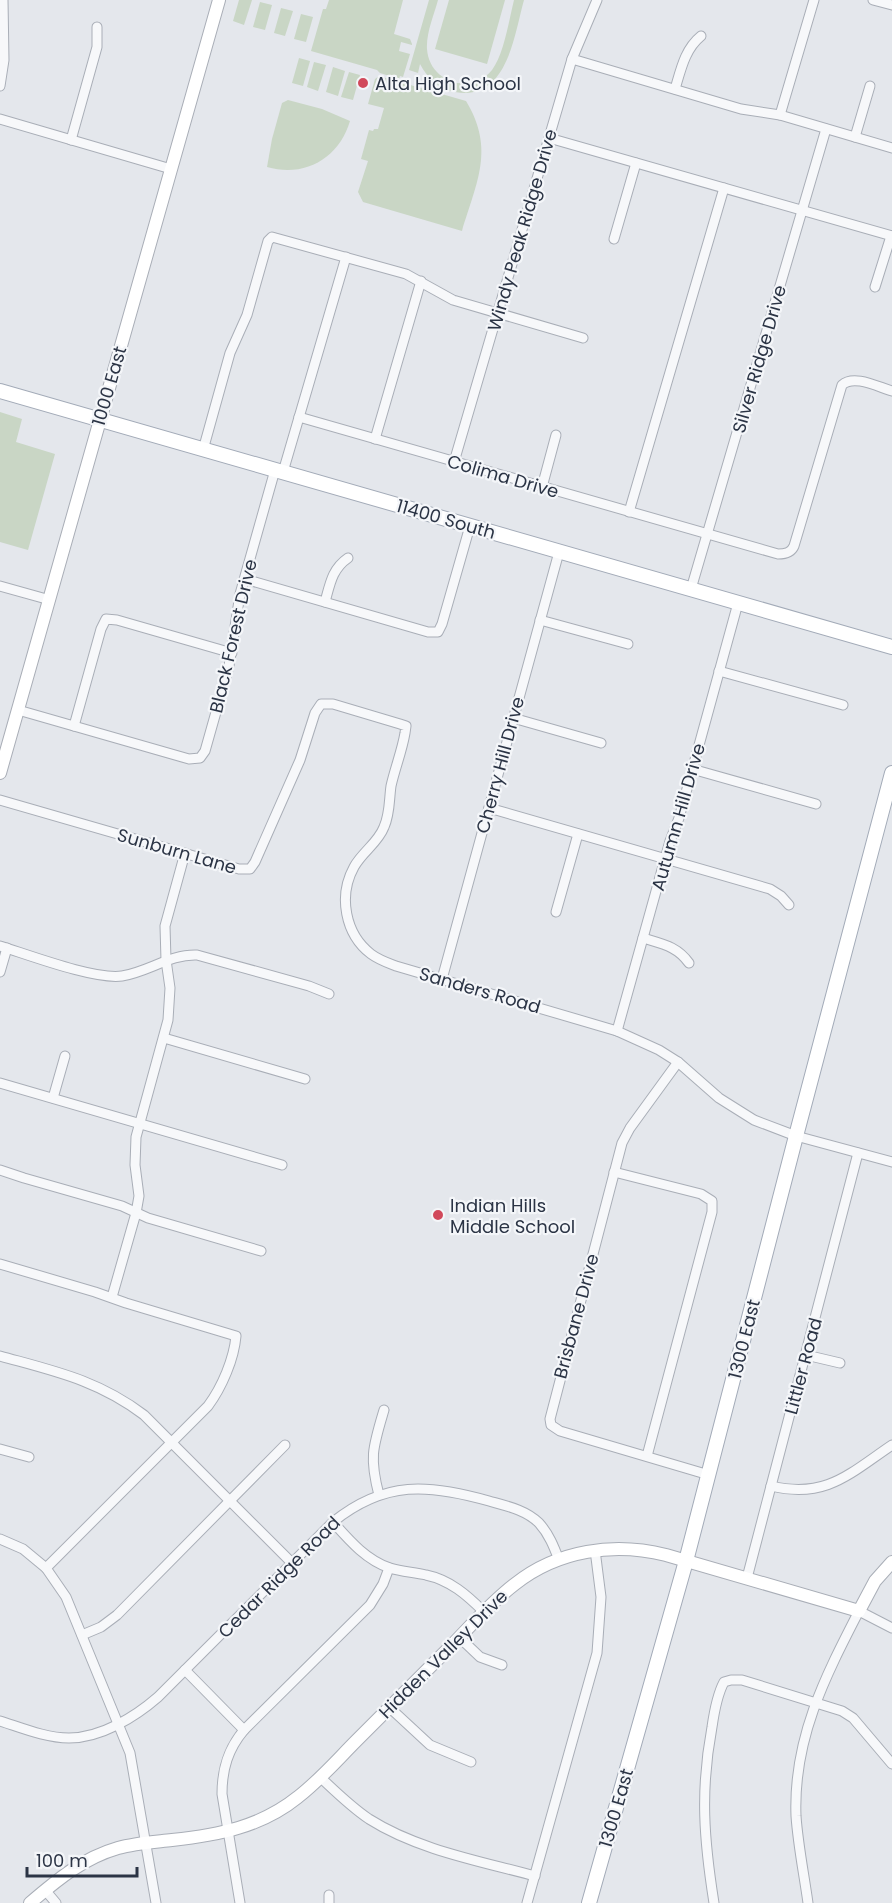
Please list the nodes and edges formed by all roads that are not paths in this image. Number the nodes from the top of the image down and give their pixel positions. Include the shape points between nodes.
1 (3, 0) edge
2 (219, 0) edge
3 (597, 0) edge
4 (814, 0) edge
5 (875, 0) edge
6 (892, 5) edge
7 (97, 27) dead end
8 (701, 36) dead end
9 (572, 59) junction
10 (0, 86) edge
11 (870, 86) dead end
12 (675, 89) junction
13 (780, 115) junction
14 (0, 119) edge
15 (826, 129) junction
16 (855, 137) junction
17 (549, 138) junction
18 (71, 140) junction
19 (892, 148) edge
20 (636, 163) junction
21 (171, 169) junction
22 (724, 188) junction
23 (803, 210) junction
24 (891, 236) edge
25 (614, 239) dead end
26 (346, 256) junction
27 (422, 281) junction
28 (875, 287) dead end
29 (498, 313) junction
30 (583, 338) dead end
31 (0, 391) edge
32 (892, 391) edge
33 (299, 417) junction
34 (100, 420) junction
35 (556, 435) dead end
36 (375, 439) junction
37 (203, 450) junction
38 (454, 462) junction
39 (279, 471) junction
40 (542, 487) junction
41 (629, 512) junction
42 (470, 526) junction
43 (708, 534) junction
44 (559, 552) junction
45 (348, 558) dead end
46 (244, 579) junction
47 (0, 586) edge
48 (691, 590) junction
49 (50, 600) junction
50 (325, 602) junction
51 (738, 603) junction
52 (540, 620) junction
53 (627, 644) dead end
54 (892, 647) edge
55 (232, 653) junction
56 (719, 671) junction
57 (321, 704) joint
58 (843, 705) dead end
59 (18, 710) junction
60 (513, 718) junction
61 (74, 726) junction
62 (600, 743) dead end
63 (692, 769) junction
64 (0, 773) edge
65 (892, 773) edge
66 (0, 800) edge
67 (816, 804) dead end
68 (489, 808) junction
69 (578, 834) junction
70 (184, 853) junction
71 (664, 859) junction
72 (789, 905) dead end
73 (556, 912) dead end
74 (643, 938) junction
75 (3, 947) edge
76 (166, 960) junction
77 (689, 963) dead end
78 (0, 972) edge
79 (442, 979) junction
80 (329, 994) dead end
81 (617, 1030) junction
82 (164, 1038) junction
83 (65, 1056) dead end
84 (678, 1062) junction
85 (305, 1079) dead end
86 (0, 1083) edge
87 (53, 1098) junction
88 (140, 1123) junction
89 (795, 1136) junction
90 (858, 1153) junction
91 (892, 1162) edge
92 (282, 1165) dead end
93 (0, 1170) edge
94 (614, 1172) junction
95 (136, 1213) junction
96 (261, 1251) dead end
97 (0, 1264) edge
98 (112, 1297) junction
99 (806, 1355) junction
100 (0, 1356) edge
101 (840, 1363) dead end
102 (384, 1410) dead end
103 (172, 1443) junction
104 (285, 1445) dead end
105 (892, 1445) edge
106 (0, 1449) edge
107 (647, 1456) junction
108 (29, 1457) dead end
109 (709, 1475) junction
110 (771, 1486) junction
111 (379, 1495) junction
112 (230, 1501) junction
113 (333, 1522) junction
114 (0, 1539) edge
115 (596, 1550) junction
116 (559, 1560) junction
117 (686, 1561) junction
118 (892, 1562) edge
119 (292, 1563) junction
120 (46, 1568) junction
121 (389, 1568) junction
122 (747, 1578) junction
123 (859, 1611) junction
124 (484, 1612) junction
125 (892, 1628) edge
126 (82, 1635) junction
127 (459, 1638) junction
128 (502, 1665) dead end
129 (185, 1670) junction
130 (815, 1701) junction
131 (389, 1707) junction
132 (0, 1721) edge
133 (118, 1724) junction
134 (244, 1730) junction
135 (471, 1762) dead end
136 (892, 1764) edge
137 (320, 1777) junction
138 (228, 1832) junction
139 (146, 1843) junction
140 (535, 1876) junction
141 (45, 1890) junction
142 (30, 1903) edge
143 (56, 1903) edge
144 (156, 1903) edge
145 (240, 1903) edge
146 (527, 1903) edge
147 (589, 1903) edge
148 (714, 1903) edge
149 (808, 1903) edge

1 - 10 street via 4,60
2 - 21 street, 1000 East
3 - 9 street, Windy Peak Ridge Drive
4 - 13 street
5 - 6 street
7 - 18 street via 97,47
8 - 12 street via 686,54
9 - 12 street
9 - 17 street, Windy Peak Ridge Drive
11 - 16 street
12 - 13 street via 741,109
13 - 15 street
14 - 18 street
15 - 16 street
15 - 23 street, Silver Ridge Drive
16 - 19 street
17 - 20 street
17 - 29 street, Windy Peak Ridge Drive
18 - 21 street
20 - 22 street
20 - 25 street
21 - 34 street, 1000 East
22 - 23 street
22 - 41 street
23 - 24 street
23 - 43 street, Silver Ridge Drive
24 - 28 street
26 - 27 street
26 - 33 street, Black Forest Drive
26 - 37 street via 272,237 268,241 247,315 230,353
27 - 29 street via 453,300
27 - 36 street
29 - 30 street
29 - 38 street, Windy Peak Ridge Drive
31 - 34 main road, 11400 South
32 - 43 street, Colima Drive via 856,380 842,385 790,551 778,554
33 - 36 street, Colima Drive
33 - 39 street, Black Forest Drive
34 - 37 main road, 11400 South
34 - 49 street, 1000 East
35 - 40 street
36 - 38 street, Colima Drive
37 - 39 main road, 11400 South
38 - 40 street, Colima Drive
39 - 42 main road, 11400 South
39 - 46 street, Black Forest Drive
40 - 41 street, Colima Drive
41 - 43 street, Colima Drive
42 - 44 main road, 11400 South
42 - 50 street via 438,632
43 - 48 street, Silver Ridge Drive
44 - 48 main road, 11400 South
44 - 52 street, Cherry Hill Drive
45 - 50 street via 333,573
46 - 50 street
46 - 55 street, Black Forest Drive
47 - 49 street
48 - 51 main road, 11400 South
49 - 59 street, 1000 East
51 - 54 main road, 11400 South
51 - 56 street, Autumn Hill Drive
52 - 53 street
52 - 60 street, Cherry Hill Drive
55 - 61 street, Black Forest Drive via 200,758 189,759
55 - 61 street via 106,619
56 - 58 street
56 - 63 street, Autumn Hill Drive
57 - 70 street, Sunburn Lane via 253,866 244,870
57 - 79 street, Sanders Road via 333,704 406,726 386,822 378,839 354,867 345,906 353,933 373,955
59 - 61 street, Black Forest Drive
59 - 64 street, 1000 East
60 - 62 street
60 - 68 street, Cherry Hill Drive
63 - 67 street
63 - 71 street, Autumn Hill Drive
65 - 89 main road, 1300 East
66 - 70 street, Sunburn Lane
68 - 69 street
68 - 79 street, Cherry Hill Drive
69 - 71 street
69 - 73 street
70 - 76 street via 166,920
71 - 72 street via 770,889
71 - 74 street, Autumn Hill Drive
74 - 77 street via 672,946
74 - 81 street, Autumn Hill Drive
75 - 76 street via 106,976 132,974
75 - 78 street
76 - 80 street via 197,955
76 - 82 street via 170,1004
79 - 81 street, Sanders Road
81 - 84 street, Sanders Road
82 - 85 street
82 - 88 street
83 - 87 street
84 - 89 street, Sanders Road via 736,1110
84 - 94 street, Brisbane Drive via 630,1128
86 - 87 street
87 - 88 street
88 - 92 street
88 - 95 street via 135,1151 139,1196
89 - 90 street, Sanders Road
89 - 109 main road, 1300 East
90 - 91 street, Sanders Road
90 - 99 street, Littler Road
93 - 95 street
94 - 107 street, Brisbane Drive via 550,1419 551,1425 560,1431
94 - 107 street via 702,1194 712,1201
95 - 96 street
95 - 98 street
97 - 98 street
98 - 103 street via 236,1336 215,1397
99 - 101 street
99 - 110 street, Littler Road
100 - 103 street via 75,1377 111,1392 144,1415
102 - 111 street via 372,1456
103 - 112 street
103 - 120 street
104 - 112 street
105 - 110 street via 820,1489 796,1491
106 - 108 street
107 - 109 street, Brisbane Drive
109 - 117 main road, 1300 East
110 - 122 street, Littler Road
111 - 113 street, Cedar Ridge Road
111 - 116 street, Cedar Ridge Road via 399,1490 442,1489 523,1512 539,1523
112 - 119 street
112 - 126 street via 117,1615
113 - 119 street, Cedar Ridge Road
113 - 121 street via 364,1554
114 - 120 street via 23,1549
115 - 116 street, Hidden Valley Drive
115 - 117 street, Hidden Valley Drive via 632,1548
115 - 140 street via 601,1598 597,1653
116 - 124 street, Hidden Valley Drive via 526,1576
117 - 122 street, Hidden Valley Drive
117 - 147 main road, 1300 East
118 - 123 street via 875,1581
119 - 129 street, Cedar Ridge Road
120 - 126 street via 66,1597
121 - 124 street via 448,1583
121 - 134 street via 370,1605
122 - 123 street, Hidden Valley Drive
123 - 125 street, Hidden Valley Drive
123 - 130 street
124 - 127 street, Hidden Valley Drive
126 - 133 street
127 - 128 street via 480,1657
127 - 131 street, Hidden Valley Drive
129 - 133 street, Cedar Ridge Road via 146,1707
129 - 134 street
130 - 136 street via 853,1718
130 - 148 street via 742,1680 727,1681 721,1689 704,1774 704,1829
130 - 149 street via 797,1781 796,1815
131 - 135 street via 430,1744
131 - 137 street, Hidden Valley Drive
132 - 133 street, Cedar Ridge Road via 70,1738
133 - 139 street via 133,1768
134 - 138 street via 230,1751 222,1778
137 - 138 street, Hidden Valley Drive via 278,1811
137 - 140 street via 350,1805 389,1830
138 - 139 street, Hidden Valley Drive
138 - 145 street
139 - 141 street, Hidden Valley Drive via 119,1847 89,1859
139 - 144 street
140 - 146 street
141 - 142 street, Hidden Valley Drive
141 - 143 street

